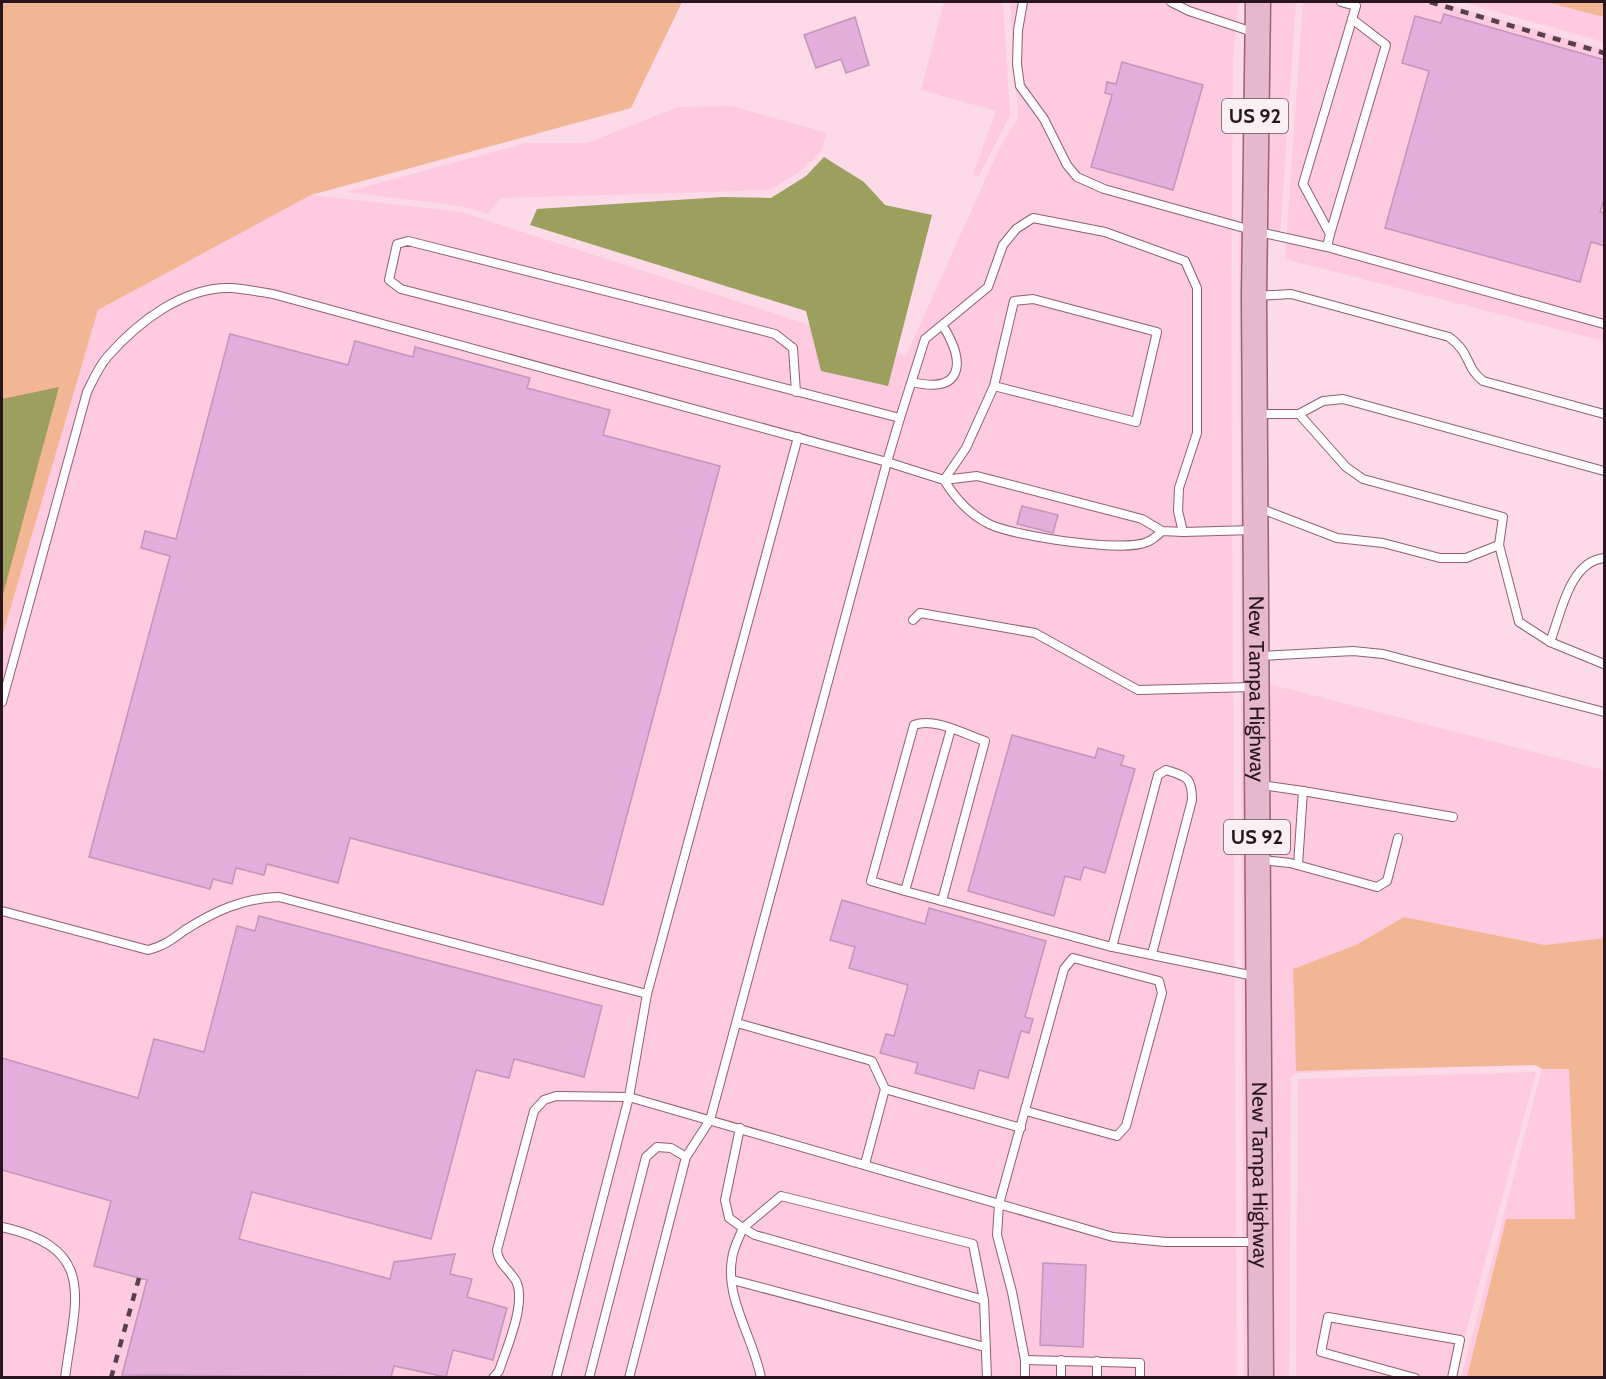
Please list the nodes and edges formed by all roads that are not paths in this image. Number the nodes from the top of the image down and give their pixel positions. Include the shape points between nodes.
1 (1023, 2) edge
2 (1171, 2) edge
3 (1258, 2) edge
4 (1341, 2) edge
5 (1352, 19) junction
6 (1257, 33) junction
7 (1255, 231) junction
8 (1330, 234) junction
9 (1327, 247) junction
10 (1254, 297) junction
11 (1605, 324) edge
12 (943, 326) junction
13 (912, 382) junction
14 (994, 386) junction
15 (796, 392) junction
16 (1255, 414) junction
17 (1299, 414) junction
18 (1605, 414) edge
19 (900, 418) junction
20 (798, 437) junction
21 (887, 462) junction
22 (1605, 471) edge
23 (944, 480) junction
24 (1255, 519) junction
25 (1162, 531) junction
26 (1183, 532) junction
27 (1499, 545) junction
28 (1605, 558) edge
29 (913, 620) dead end
30 (1550, 642) junction
31 (1256, 657) junction
32 (1605, 664) edge
33 (1256, 687) junction
34 (2, 702) edge
35 (1605, 712) edge
36 (951, 729) junction
37 (1257, 784) junction
38 (1303, 791) junction
39 (1453, 817) dead end
40 (1398, 838) dead end
41 (1257, 859) junction
42 (1298, 865) junction
43 (905, 891) junction
44 (942, 901) junction
45 (2, 911) edge
46 (1112, 947) junction
47 (1152, 954) junction
48 (1258, 977) junction
49 (647, 994) junction
50 (737, 1023) junction
51 (885, 1089) junction
52 (629, 1097) junction
53 (1026, 1111) junction
54 (710, 1120) junction
55 (740, 1128) junction
56 (1021, 1128) junction
57 (686, 1157) junction
58 (865, 1164) junction
59 (999, 1204) junction
60 (2, 1227) edge
61 (743, 1228) junction
62 (1260, 1242) junction
63 (733, 1280) junction
64 (984, 1300) junction
65 (985, 1347) junction
66 (1025, 1360) junction
67 (1061, 1360) junction
68 (1097, 1361) junction
69 (65, 1377) edge
70 (493, 1377) edge
71 (556, 1377) edge
72 (590, 1377) edge
73 (628, 1377) edge
74 (761, 1377) edge
75 (987, 1377) edge
76 (1025, 1377) edge
77 (1061, 1377) edge
78 (1097, 1377) edge
79 (1140, 1377) edge
80 (1261, 1377) edge
81 (1417, 1377) edge
82 (1452, 1377) edge

1 - 7 lane via 1018,30 1020,86 1077,177 1104,189
2 - 6 lane
3 - 6 main road, New Tampa Highway / US 92
4 - 5 lane via 1356,6
5 - 8 lane via 1303,184
5 - 8 lane via 1386,45
6 - 7 main road, New Tampa Highway / US 92
7 - 9 lane
7 - 10 main road, New Tampa Highway / US 92
8 - 9 lane
9 - 11 lane
10 - 16 main road, New Tampa Highway / US 92
10 - 18 lane via 1291,294 1449,338 1467,353 1475,374 1483,381
12 - 13 lane via 925,339
12 - 13 lane via 957,353 955,372 944,384 936,386
12 - 26 lane via 988,287 1003,245 1032,218 1105,232 1185,261 1197,288 1197,433 1179,488 1178,511
13 - 19 lane
14 - 14 lane via 1014,302 1033,298 1157,332 1136,422
14 - 23 lane via 966,448
15 - 15 lane via 402,289 389,280 397,244 408,241 775,334 793,348
15 - 19 lane
16 - 17 lane
16 - 24 main road, New Tampa Highway / US 92
17 - 22 lane via 1323,401 1343,399
17 - 27 lane via 1346,467 1363,479 1503,517
19 - 21 lane
20 - 21 lane
20 - 34 lane via 273,294 230,288 201,293 170,305 141,323 107,357 87,392
20 - 49 lane
21 - 23 lane
21 - 50 lane
23 - 25 lane via 977,476 1142,519
23 - 25 lane via 957,501 990,525 1043,539 1113,545 1146,543
24 - 26 lane
24 - 27 lane via 1440,558 1466,558
24 - 31 main road, New Tampa Highway / US 92
25 - 26 lane
27 - 30 lane via 1519,622
28 - 30 lane via 1586,565 1572,582
29 - 33 lane via 921,613 1035,633 1138,690
30 - 32 lane
31 - 33 main road, New Tampa Highway / US 92
31 - 35 lane via 1353,651 1383,654
33 - 37 main road, New Tampa Highway / US 92
36 - 43 lane
36 - 43 lane via 923,722 914,725 871,881
36 - 44 lane via 985,741
37 - 38 lane
37 - 41 main road, New Tampa Highway / US 92
38 - 39 lane
38 - 42 lane
40 - 42 lane via 1387,881 1377,887
41 - 42 lane
41 - 48 main road, New Tampa Highway / US 92
43 - 44 lane
44 - 46 lane
45 - 49 lane via 148,950 166,945 232,905 254,898 279,897
46 - 47 lane
46 - 47 lane via 1158,775 1166,770 1186,777 1192,786 1192,800
47 - 48 lane
48 - 62 main road, New Tampa Highway / US 92
49 - 52 lane
50 - 51 lane via 872,1061
50 - 54 lane
51 - 56 lane
51 - 58 lane
52 - 54 lane
52 - 70 lane via 556,1096 544,1100 534,1111 497,1250 497,1258 515,1279 519,1304 499,1371
52 - 71 lane
53 - 53 lane via 1064,969 1073,958 1159,981 1162,993 1126,1125 1117,1136
53 - 56 lane
54 - 55 lane
54 - 57 lane
55 - 58 lane
55 - 61 lane via 724,1200 729,1218
56 - 59 lane
57 - 72 lane via 671,1148 657,1147 646,1157
57 - 73 lane
58 - 59 lane
59 - 62 lane via 1129,1239
59 - 66 lane via 997,1235
60 - 69 lane via 26,1233 60,1250 73,1272 74,1306
61 - 63 lane via 732,1256
61 - 64 lane via 755,1235
61 - 64 lane via 781,1196 973,1244
62 - 80 main road, New Tampa Highway / US 92
63 - 65 lane
63 - 74 lane via 736,1308
64 - 65 lane via 988,1342
65 - 75 lane
66 - 67 lane
66 - 76 lane
67 - 68 lane
67 - 77 lane
68 - 78 lane
68 - 79 lane via 1140,1363
81 - 82 lane via 1322,1352 1328,1317 1460,1340

